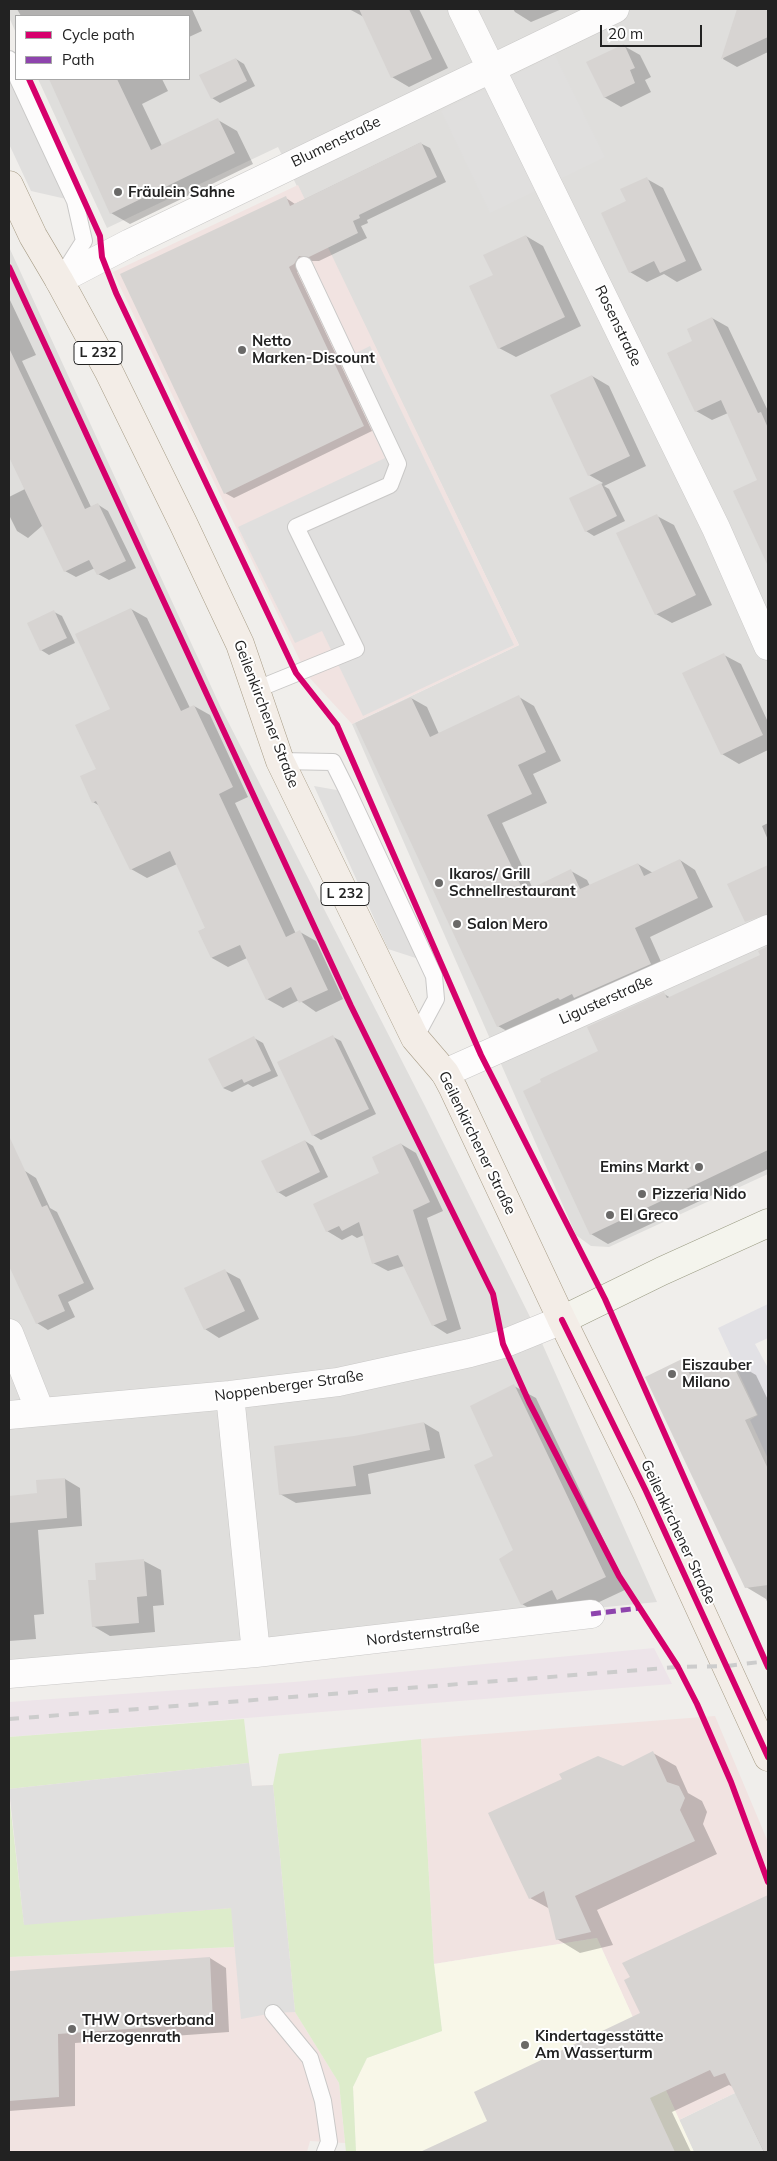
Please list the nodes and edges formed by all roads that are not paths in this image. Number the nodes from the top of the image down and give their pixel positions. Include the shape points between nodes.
1 (462, 9) edge
2 (615, 9) edge
3 (9, 59) edge
4 (491, 68) junction
5 (15, 73) edge
6 (18, 80) edge
7 (9, 185) edge
8 (304, 265) dead end
9 (59, 280) junction
10 (768, 646) edge
11 (255, 690) junction
12 (280, 761) junction
13 (768, 929) edge
14 (416, 1038) junction
15 (445, 1073) junction
16 (768, 1223) edge
17 (562, 1320) junction
18 (9, 1333) edge
19 (230, 1395) junction
20 (40, 1411) junction
21 (9, 1415) edge
22 (591, 1614) dead end
23 (256, 1653) junction
24 (9, 1674) edge
25 (768, 1757) edge
26 (273, 2013) dead end
27 (326, 2152) edge

1 - 4 street, Rosenstraße
2 - 4 street, Blumenstraße
3 - 5 lane
4 - 9 street, Blumenstraße via 130,242
4 - 10 street, Rosenstraße via 712,519
6 - 9 lane via 75,201 84,241
7 - 9 main road, Geilenkirchener Straße / L 232 via 33,236
8 - 11 lane via 398,464 390,485 296,527 356,648
9 - 11 main road, Geilenkirchener Straße / L 232 via 183,523 240,644
11 - 12 main road, Geilenkirchener Straße / L 232
12 - 14 main road, Geilenkirchener Straße / L 232
12 - 14 lane via 333,762 348,792 434,976 436,999
13 - 15 street, Ligusterstraße
14 - 15 main road, Geilenkirchener Straße / L 232
15 - 17 main road, Geilenkirchener Straße / L 232
16 - 17 main road
17 - 19 street, Noppenberger Straße via 470,1353 338,1382
17 - 25 main road, Geilenkirchener Straße / L 232 via 646,1491
18 - 20 street
19 - 20 street, Noppenberger Straße
19 - 23 street
20 - 21 street, Noppenberger Straße
22 - 23 street, Nordsternstraße
23 - 24 street, Nordsternstraße
26 - 27 lane via 310,2058 323,2100 328,2142

